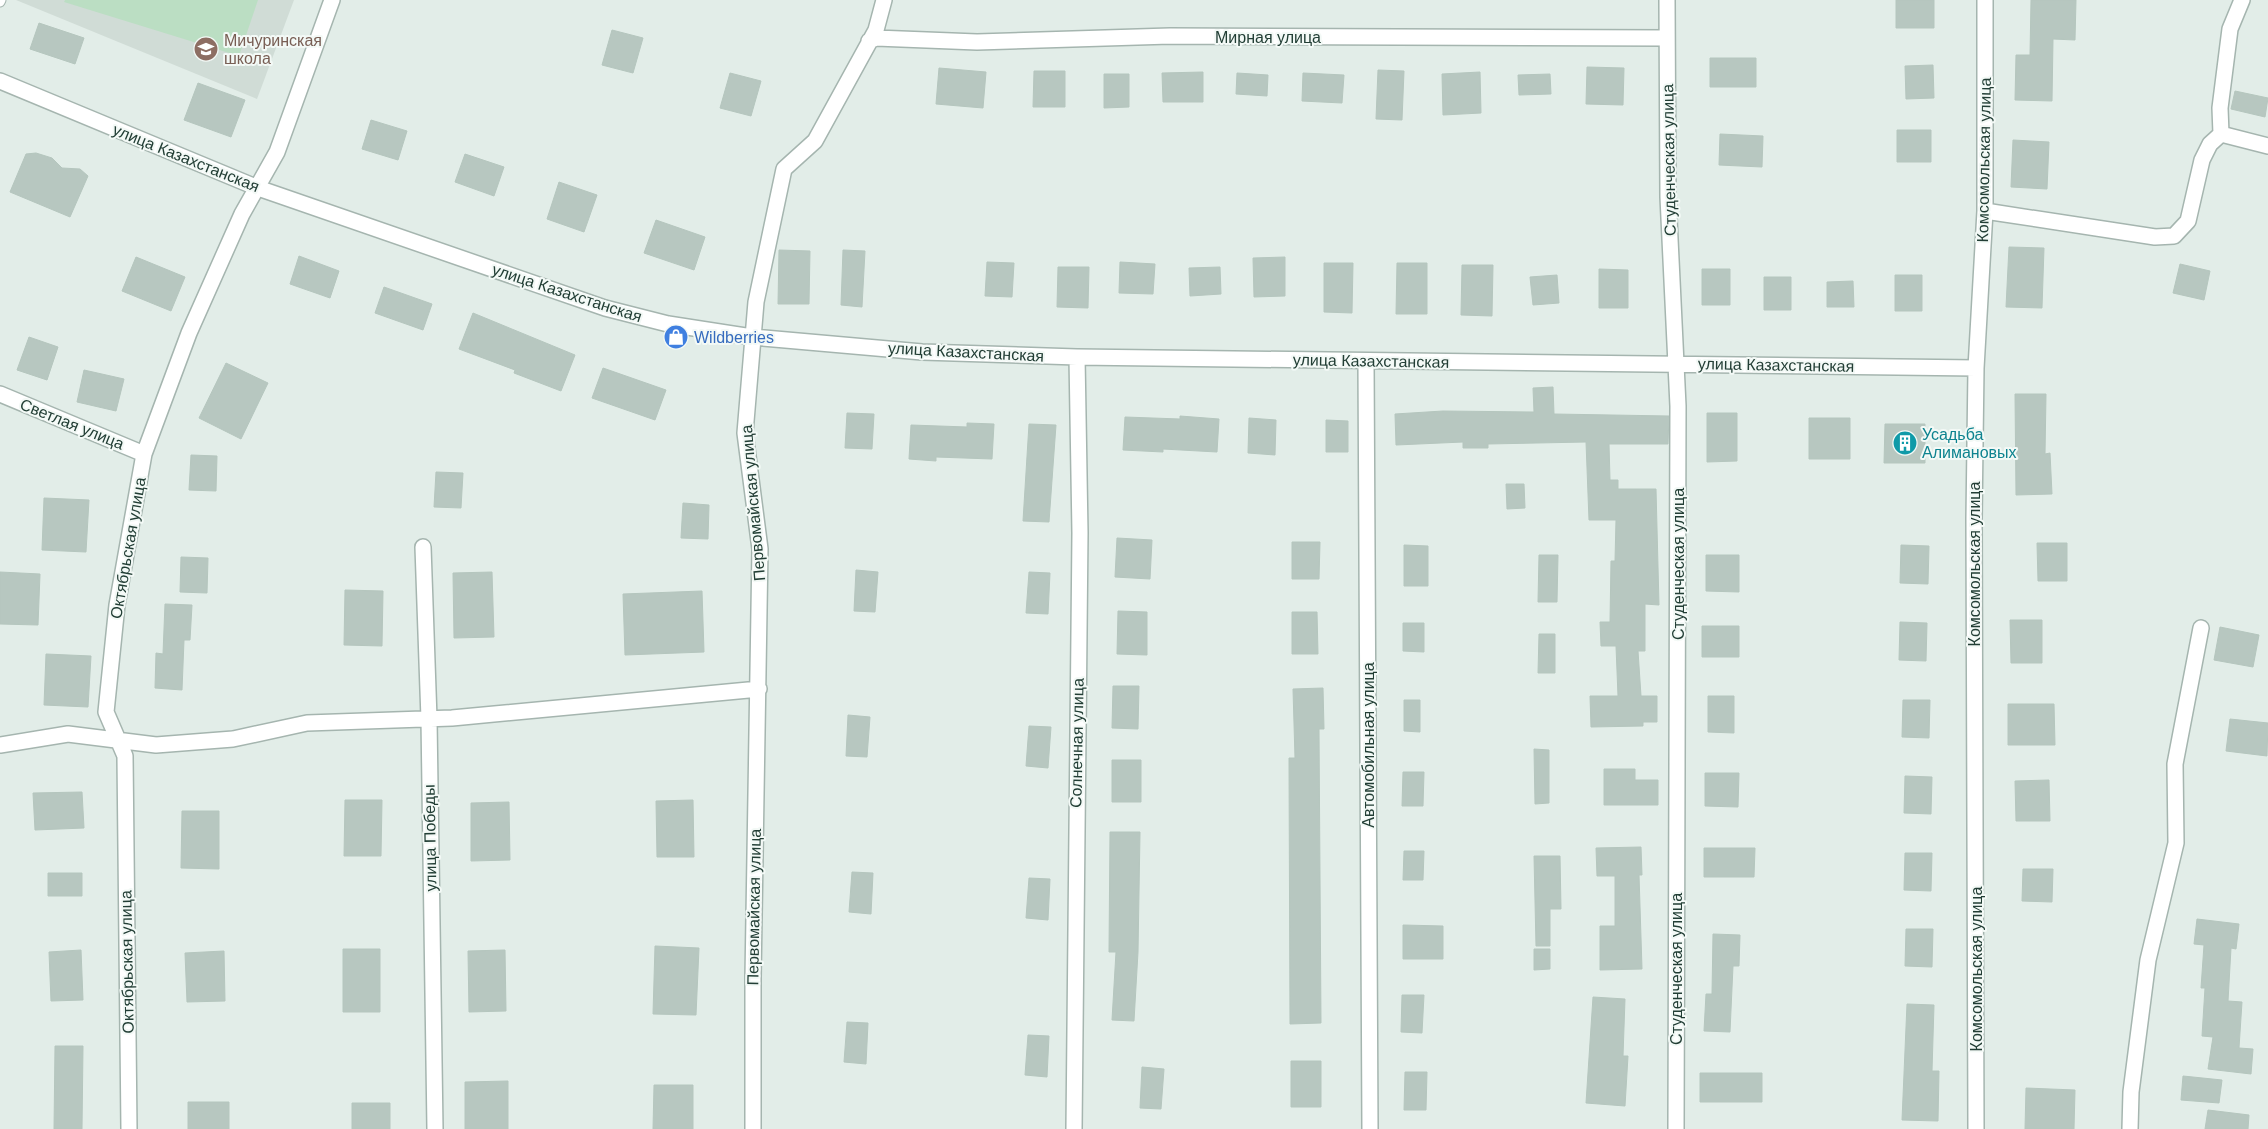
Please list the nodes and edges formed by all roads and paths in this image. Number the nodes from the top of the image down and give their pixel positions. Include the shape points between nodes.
1 (332, 0) edge
2 (884, 0) edge
3 (1667, 0) edge
4 (1985, 0) edge
5 (2242, 0) edge
6 (1667, 38) junction
7 (869, 41) junction
8 (0, 81) edge
9 (2221, 134) junction
10 (2268, 146) edge
11 (258, 188) junction
12 (1984, 210) junction
13 (752, 337) junction
14 (1077, 357) junction
15 (1366, 361) junction
16 (1676, 364) junction
17 (1976, 368) junction
18 (0, 394) edge
19 (144, 454) junction
20 (424, 547) dead end
21 (2202, 628) dead end
22 (759, 689) junction
23 (429, 719) junction
24 (119, 742) junction
25 (0, 744) edge
26 (129, 1129) edge
27 (435, 1129) edge
28 (753, 1129) edge
29 (1074, 1129) edge
30 (1370, 1129) edge
31 (1676, 1129) edge
32 (1976, 1129) edge
33 (2130, 1129) edge

1 - 11 street, Октябрьская улица via 277,152
2 - 7 street, Первомайская улица via 876,30
3 - 6 street, Студенческая улица
4 - 12 street, Комсомольская улица
5 - 9 street via 2230,29 2220,108
6 - 7 street, Мирная улица via 1170,36 977,42 876,38
6 - 16 street, Студенческая улица via 1668,197
7 - 13 street, Первомайская улица via 816,141 784,169 756,302
8 - 11 street, улица Казахстанская
9 - 10 street
9 - 12 street via 2210,144 2202,160 2188,221 2174,236 2155,238
11 - 13 street, улица Казахстанская via 605,308 668,324
11 - 19 street, Октябрьская улица via 242,214 189,333
12 - 17 street, Комсомольская улица
13 - 14 street, улица Казахстанская via 922,352
13 - 22 street, Первомайская улица via 745,433 760,549
14 - 15 street, улица Казахстанская
14 - 29 street, Солнечная улица via 1080,533
15 - 16 street, улица Казахстанская
15 - 30 street, Автомобильная улица
16 - 17 street, улица Казахстанская
16 - 31 street, Студенческая улица
17 - 32 street, Комсомольская улица
18 - 19 street, Светлая улица
19 - 24 street, Октябрьская улица via 117,604 106,712
20 - 23 street, улица Победы
21 - 33 street via 2174,764 2176,843 2148,960 2131,1092
22 - 23 street
22 - 28 street, Первомайская улица
23 - 24 street via 307,723 233,739 156,745
23 - 27 street, улица Победы
24 - 25 street via 68,734
24 - 26 street, Октябрьская улица via 126,756

